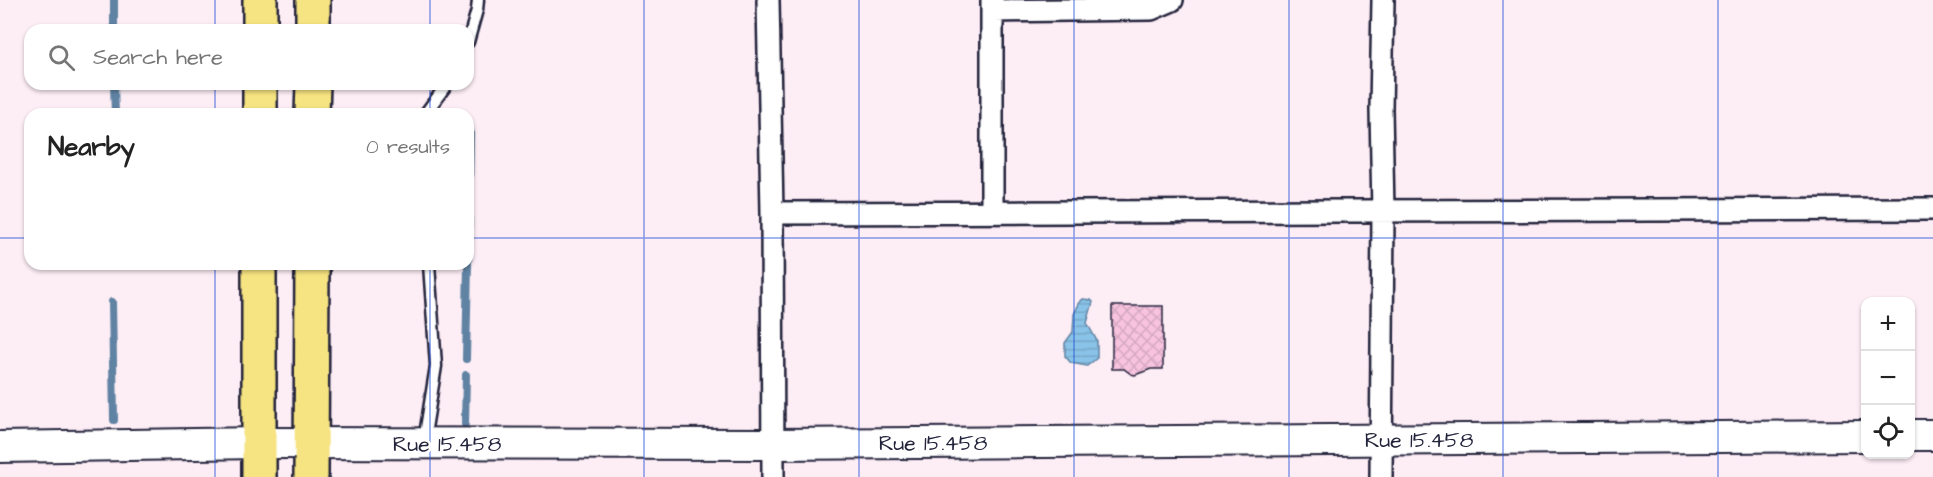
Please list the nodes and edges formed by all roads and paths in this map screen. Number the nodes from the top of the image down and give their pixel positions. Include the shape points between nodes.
1 (260, 0) edge
2 (313, 0) edge
3 (478, 0) edge
4 (768, 0) edge
5 (1172, 0) edge
6 (1383, 0) edge
7 (992, 5) edge
8 (260, 24) edge
9 (313, 24) edge
10 (473, 24) edge
11 (260, 90) edge
12 (313, 90) edge
13 (443, 90) edge
14 (260, 108) edge
15 (312, 108) edge
16 (429, 108) edge
17 (1933, 209) edge
18 (992, 212) junction
19 (1383, 212) junction
20 (772, 213) junction
21 (259, 270) edge
22 (312, 270) edge
23 (429, 270) edge
24 (1915, 435) edge
25 (1933, 435) edge
26 (1861, 436) edge
27 (1380, 440) junction
28 (259, 443) junction
29 (311, 444) junction
30 (424, 444) junction
31 (773, 444) junction
32 (0, 447) edge
33 (259, 477) edge
34 (311, 477) edge
35 (773, 477) edge
36 (1381, 477) edge

1 - 8 main road
2 - 9 main road
3 - 10 lane
4 - 20 street
5 - 7 street via 1150,9
6 - 19 street
7 - 18 street
11 - 14 main road
12 - 15 main road
13 - 16 lane
17 - 19 street
18 - 19 street
18 - 20 street
19 - 27 street
20 - 31 street
21 - 28 main road
22 - 29 main road
23 - 30 lane via 436,366
24 - 25 main road
26 - 27 main road, Rue 15.458
27 - 31 main road, Rue 15.458
27 - 36 street
28 - 29 main road, Rue 15.458
28 - 32 main road, Rue 15.458
28 - 33 main road
29 - 30 main road, Rue 15.458
29 - 34 main road
30 - 31 main road, Rue 15.458
31 - 35 street

